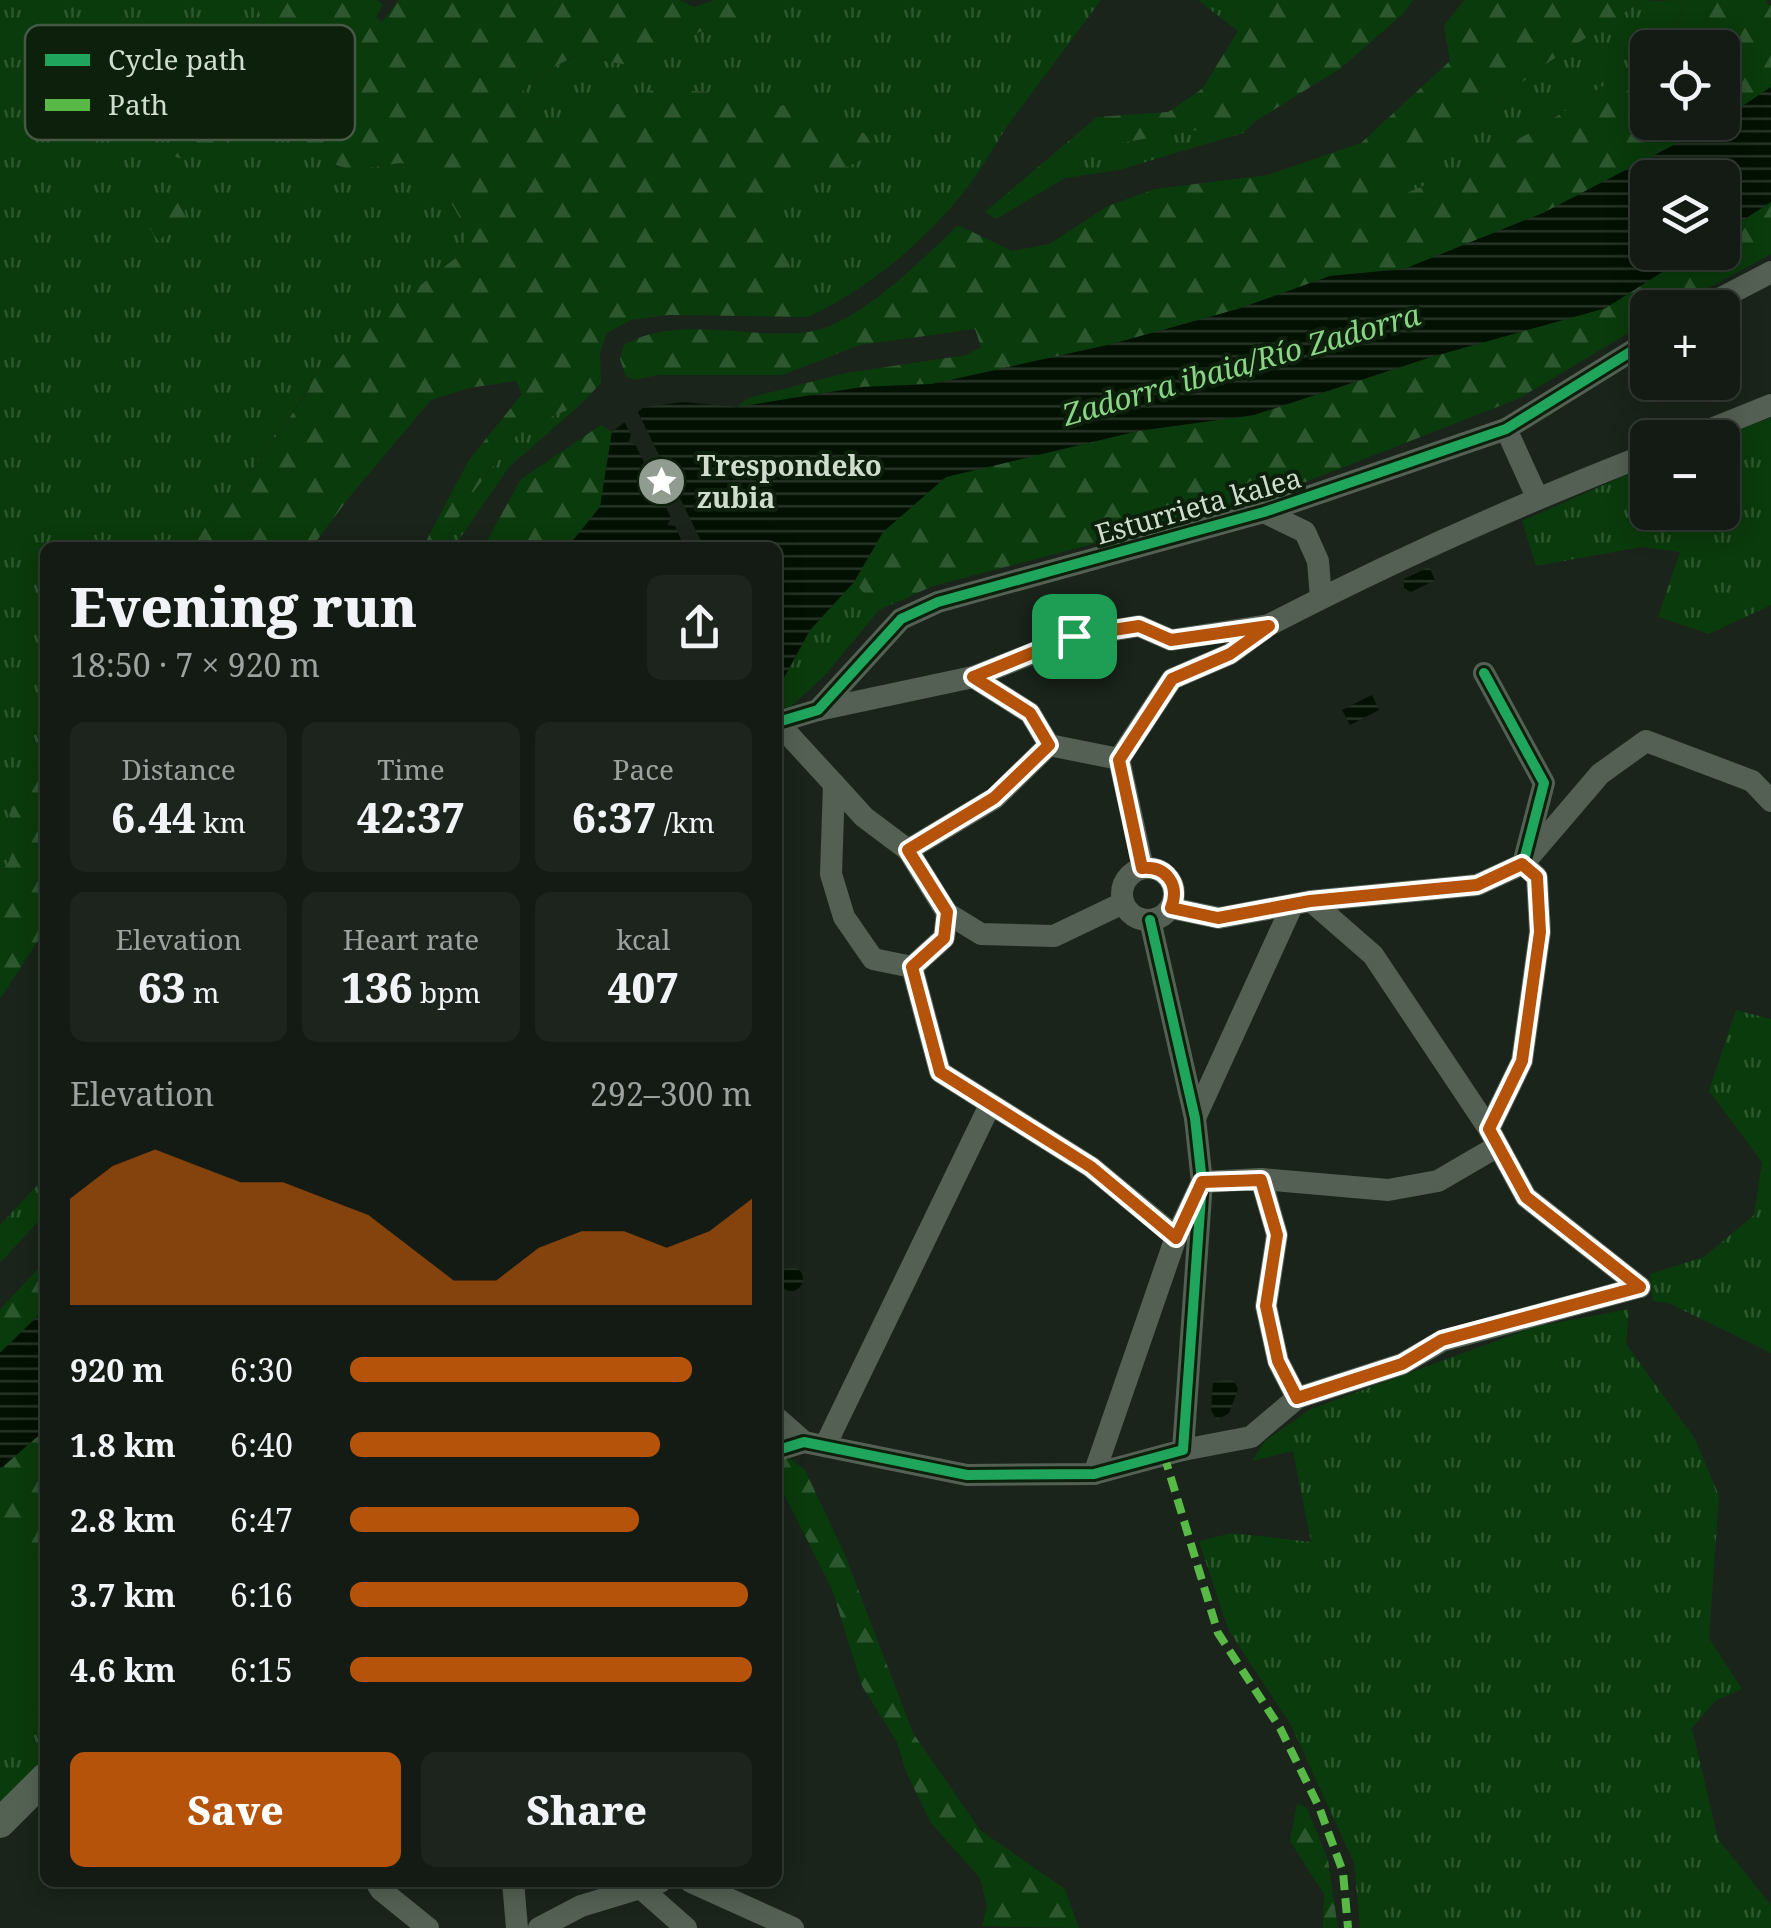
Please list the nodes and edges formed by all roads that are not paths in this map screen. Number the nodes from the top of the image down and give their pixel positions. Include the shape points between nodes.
1 (1771, 272) edge
2 (1736, 290) edge
3 (1630, 352) edge
4 (1771, 405) edge
5 (1734, 420) edge
6 (1506, 429) junction
7 (1630, 461) edge
8 (1537, 497) junction
9 (1264, 512) junction
10 (1322, 598) junction
11 (1269, 626) junction
12 (1484, 672) dead end
13 (973, 677) junction
14 (818, 710) junction
15 (782, 721) edge
16 (782, 726) edge
17 (1049, 745) junction
18 (1119, 760) junction
19 (834, 784) junction
20 (1771, 800) edge
21 (908, 850) junction
22 (1522, 864) junction
23 (1142, 868) junction
24 (1123, 903) junction
25 (1301, 903) junction
26 (1171, 908) junction
27 (947, 912) junction
28 (1150, 920) junction
29 (912, 967) junction
30 (990, 1104) junction
31 (1195, 1118) junction
32 (1493, 1137) junction
33 (1261, 1180) junction
34 (1202, 1182) junction
35 (1176, 1238) junction
36 (1297, 1398) junction
37 (782, 1422) edge
38 (815, 1444) junction
39 (782, 1449) edge
40 (1182, 1450) junction
41 (1094, 1474) junction
42 (40, 1783) edge
43 (0, 1824) edge
44 (382, 1887) edge
45 (513, 1887) edge
46 (648, 1887) edge
47 (653, 1887) edge
48 (701, 1887) edge
49 (428, 1928) edge
50 (516, 1928) edge
51 (540, 1928) edge
52 (686, 1928) edge
53 (793, 1928) edge

1 - 2 street
3 - 6 street, Esturrieta kalea
4 - 5 street
6 - 8 street
6 - 9 street, Esturrieta kalea
7 - 8 street
8 - 10 street
9 - 10 street via 1305,532 1318,561
9 - 14 street, Esturrieta kalea via 938,602 901,619
10 - 11 street
11 - 13 street via 1171,640 1139,626 1074,636
11 - 18 street via 1230,654 1172,679
12 - 22 street via 1544,782
13 - 14 street
13 - 17 street via 1030,713
14 - 15 street
16 - 19 street
17 - 18 street
17 - 21 street via 994,798
18 - 23 street
19 - 21 street
19 - 29 street via 832,874 844,917 873,959
20 - 22 street via 1752,781 1646,741 1600,774
21 - 27 street
22 - 25 street via 1477,885
22 - 32 street via 1537,877 1540,932 1522,1061
23 - 24 street via 1123,885
23 - 26 street via 1168,876 1175,892
24 - 27 street via 1054,936 981,934
24 - 28 street via 1134,916
25 - 26 street via 1218,918
25 - 31 street
25 - 32 street via 1373,955
26 - 28 street
27 - 29 street via 944,938
28 - 31 street
29 - 30 street via 940,1072
30 - 35 street via 1091,1167
30 - 38 street
31 - 34 street
32 - 33 street via 1438,1181 1388,1190
32 - 36 street via 1526,1197 1640,1287 1442,1340 1402,1364
33 - 34 street
33 - 36 street via 1277,1235 1266,1306 1278,1361
34 - 35 street
34 - 40 street
35 - 41 street
36 - 40 street via 1251,1437
37 - 38 street
38 - 39 street
38 - 41 street via 967,1476
40 - 41 street
42 - 43 street
44 - 49 street
45 - 50 street
46 - 51 street via 581,1906
47 - 52 street
48 - 53 street

